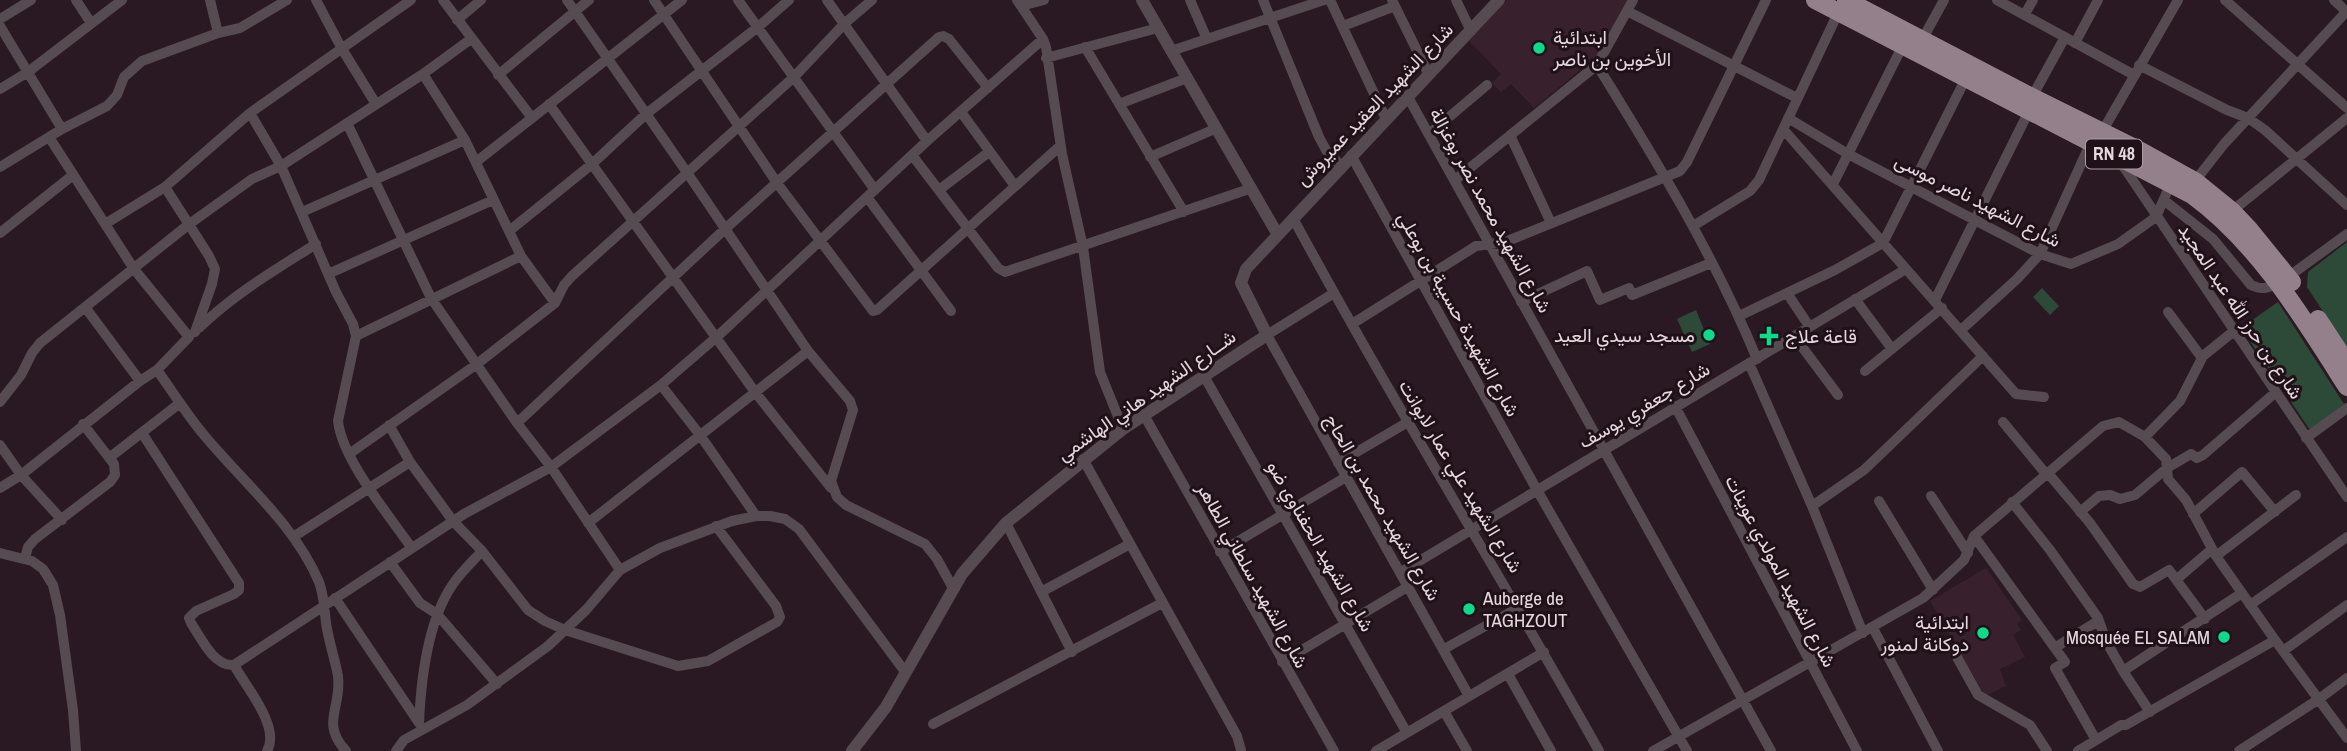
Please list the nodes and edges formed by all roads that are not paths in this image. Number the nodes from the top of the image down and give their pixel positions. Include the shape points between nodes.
1 (31, 0) edge
2 (76, 0) edge
3 (122, 0) edge
4 (210, 0) edge
5 (287, 0) edge
6 (316, 0) edge
7 (411, 0) edge
8 (443, 0) edge
9 (481, 0) edge
10 (567, 0) edge
11 (589, 0) edge
12 (654, 0) edge
13 (682, 0) edge
14 (738, 0) edge
15 (789, 0) edge
16 (827, 0) edge
17 (872, 0) edge
18 (1044, 0) edge
19 (1142, 0) edge
20 (1191, 0) edge
21 (1263, 0) edge
22 (1324, 0) edge
23 (1330, 0) edge
24 (1456, 0) edge
25 (1499, 0) edge
26 (1633, 0) edge
27 (1766, 0) edge
28 (1815, 0) edge
29 (1944, 0) edge
30 (1997, 0) edge
31 (2033, 0) edge
32 (2098, 0) edge
33 (2178, 0) edge
34 (2225, 0) edge
35 (2334, 0) edge
36 (1019, 3) edge
37 (1393, 3) edge
38 (272, 4) edge
39 (1842, 7) edge
40 (1627, 11) junction
41 (575, 12) junction
42 (2347, 12) edge
43 (663, 14) junction
44 (2025, 15) junction
45 (1270, 18) junction
46 (0, 19) edge
47 (457, 20) junction
48 (91, 23) junction
49 (845, 24) junction
50 (0, 26) edge
51 (1343, 26) junction
52 (758, 27) junction
53 (1158, 28) junction
54 (1471, 31) junction
55 (218, 33) junction
56 (471, 39) junction
57 (1043, 39) junction
58 (1207, 39) junction
59 (1922, 40) junction
60 (2070, 40) junction
61 (1085, 47) junction
62 (1902, 47) junction
63 (342, 49) junction
64 (1171, 51) junction
65 (607, 58) junction
66 (1046, 58) junction
67 (2299, 64) junction
68 (1597, 65) junction
69 (1733, 67) junction
70 (2137, 70) junction
71 (702, 71) junction
72 (27, 72) junction
73 (1969, 73) junction
74 (423, 74) junction
75 (498, 75) junction
76 (1429, 75) junction
77 (794, 77) junction
78 (1187, 78) junction
79 (887, 84) junction
80 (1487, 85) dead end
81 (988, 88) junction
82 (0, 89) edge
83 (1408, 97) junction
84 (1797, 98) junction
85 (376, 104) junction
86 (549, 104) junction
87 (1119, 104) junction
88 (2030, 104) junction
89 (2347, 108) edge
90 (961, 112) junction
91 (250, 113) junction
92 (646, 114) junction
93 (531, 118) junction
94 (1788, 118) junction
95 (2248, 118) junction
96 (2347, 118) edge
97 (1386, 119) junction
98 (347, 123) junction
99 (739, 127) junction
100 (1217, 128) junction
101 (1783, 129) junction
102 (62, 130) junction
103 (834, 132) junction
104 (1429, 134) junction
105 (1510, 135) junction
106 (49, 137) junction
107 (2096, 137) junction
108 (465, 140) junction
109 (927, 141) junction
110 (1060, 146) junction
111 (2117, 148) junction
112 (989, 152) junction
113 (1848, 154) junction
114 (912, 155) junction
115 (1351, 155) junction
116 (1150, 157) junction
117 (2296, 159) junction
118 (476, 162) junction
119 (592, 164) junction
120 (281, 166) junction
121 (1341, 166) junction
122 (0, 167) edge
123 (688, 174) junction
124 (73, 175) junction
125 (1667, 178) junction
126 (1455, 180) junction
127 (375, 181) junction
128 (2195, 181) junction
129 (777, 183) junction
130 (2171, 183) junction
131 (1833, 184) junction
132 (1015, 186) junction
133 (165, 187) junction
134 (1912, 187) junction
135 (1252, 188) junction
136 (939, 190) junction
137 (871, 193) junction
138 (493, 200) junction
139 (2165, 201) junction
140 (2347, 205) edge
141 (2232, 211) junction
142 (302, 212) junction
143 (1184, 212) junction
144 (2156, 217) junction
145 (1293, 218) junction
146 (1974, 220) junction
147 (633, 222) junction
148 (1551, 223) junction
149 (105, 224) junction
150 (188, 225) junction
151 (1693, 226) junction
152 (968, 228) junction
153 (725, 229) junction
154 (509, 231) junction
155 (0, 233) edge
156 (2347, 234) edge
157 (1278, 235) junction
158 (820, 241) junction
159 (402, 242) junction
160 (1883, 243) junction
161 (316, 244) junction
162 (1489, 244) junction
163 (1083, 247) junction
164 (2040, 254) junction
165 (521, 256) junction
166 (1712, 263) junction
167 (134, 269) junction
168 (1906, 269) junction
169 (921, 271) junction
170 (328, 274) junction
171 (673, 278) junction
172 (2283, 280) junction
173 (1421, 281) junction
174 (767, 291) junction
175 (1334, 293) junction
176 (1787, 293) junction
177 (431, 298) junction
178 (1855, 299) junction
179 (1521, 302) junction
180 (555, 303) junction
181 (1939, 304) junction
182 (85, 307) junction
183 (951, 312) dead end
184 (2168, 312) dead end
185 (1739, 316) junction
186 (1352, 324) junction
187 (1810, 326) junction
188 (1961, 330) junction
189 (2234, 331) junction
190 (192, 335) junction
191 (1267, 335) junction
192 (356, 336) junction
193 (1794, 336) junction
194 (716, 337) junction
195 (1892, 349) junction
196 (808, 351) junction
197 (1983, 356) junction
198 (2202, 358) junction
199 (1753, 361) junction
200 (2347, 363) edge
201 (477, 364) junction
202 (157, 370) junction
203 (1865, 371) dead end
204 (1203, 376) junction
205 (139, 381) junction
206 (661, 385) junction
207 (2347, 387) edge
208 (755, 392) junction
209 (2276, 392) junction
210 (1838, 395) dead end
211 (2044, 397) dead end
212 (0, 402) edge
213 (180, 402) junction
214 (1675, 407) junction
215 (2347, 408) edge
216 (1144, 415) junction
217 (1408, 422) junction
218 (2003, 422) dead end
219 (517, 423) junction
220 (83, 424) junction
221 (388, 425) junction
222 (1123, 429) junction
223 (142, 433) junction
224 (700, 435) junction
225 (2145, 437) junction
226 (2306, 438) junction
227 (0, 445) edge
228 (1604, 450) junction
229 (349, 454) junction
230 (109, 458) junction
231 (1083, 459) junction
232 (410, 462) junction
233 (1338, 463) junction
234 (551, 467) junction
235 (2167, 468) junction
236 (2046, 473) junction
237 (21, 475) junction
238 (1346, 477) junction
239 (370, 487) junction
240 (0, 488) edge
241 (832, 489) junction
242 (1537, 490) junction
243 (2296, 495) dead end
244 (1931, 496) dead end
245 (2347, 497) edge
246 (1879, 501) dead end
247 (2012, 502) junction
248 (1812, 506) junction
249 (2080, 512) junction
250 (2275, 512) junction
251 (1283, 514) junction
252 (2193, 514) junction
253 (756, 516) junction
254 (62, 520) junction
255 (453, 522) junction
256 (588, 523) junction
257 (1006, 523) junction
258 (716, 526) junction
259 (1472, 529) junction
260 (1974, 536) junction
261 (293, 537) junction
262 (2347, 537) edge
263 (1130, 544) junction
264 (411, 547) junction
265 (482, 551) junction
266 (1220, 552) junction
267 (2214, 552) junction
268 (0, 553) edge
269 (1968, 554) junction
270 (25, 558) junction
271 (390, 562) junction
272 (620, 570) junction
273 (1401, 572) junction
274 (2177, 579) junction
275 (1409, 586) junction
276 (953, 588) junction
277 (1933, 590) junction
278 (1041, 592) junction
279 (2242, 593) junction
280 (330, 601) junction
281 (1162, 603) junction
282 (2250, 605) junction
283 (2347, 605) edge
284 (1518, 608) junction
285 (437, 614) junction
286 (2205, 619) junction
287 (2098, 621) junction
288 (1345, 624) junction
289 (1868, 630) junction
290 (565, 631) junction
291 (2275, 640) junction
292 (2056, 648) junction
293 (1444, 649) junction
294 (1953, 650) dead end
295 (2283, 651) junction
296 (1072, 652) junction
297 (1544, 653) junction
298 (1282, 662) junction
299 (1810, 664) junction
300 (234, 665) junction
301 (2123, 671) junction
302 (906, 673) junction
303 (1508, 674) junction
304 (2347, 678) edge
305 (498, 684) junction
306 (1469, 696) junction
307 (2319, 699) junction
308 (1742, 701) junction
309 (1444, 711) junction
310 (2150, 712) junction
311 (933, 724) dead end
312 (421, 726) junction
313 (1406, 733) junction
314 (1678, 736) junction
315 (2347, 738) edge
316 (2096, 740) junction
317 (1380, 750) edge
318 (76, 751) edge
319 (267, 751) edge
320 (346, 751) edge
321 (396, 751) edge
322 (852, 751) edge
323 (1240, 751) edge
324 (1334, 751) edge
325 (1467, 751) edge
326 (1551, 751) edge
327 (1599, 751) edge
328 (1653, 751) edge
329 (1687, 751) edge
330 (1771, 751) edge
331 (1857, 751) edge
332 (1938, 751) edge
333 (2047, 751) edge
334 (2078, 751) edge
335 (2239, 751) edge

1 - 46 street
2 - 48 street
3 - 48 street
4 - 55 street
5 - 38 street
6 - 63 street
7 - 63 street
8 - 47 street
9 - 47 street
10 - 41 street
11 - 41 street
12 - 43 street
13 - 43 street
14 - 52 street
15 - 52 street
16 - 49 street
17 - 49 street
18 - 36 street
19 - 53 street
20 - 58 street
21 - 45 street
22 - 45 street
23 - 51 street
24 - 54 street
25 - 54 street, شارع الشهيد العقيد عميروش
26 - 40 street
27 - 69 street
28 - 39 highway, RN 48
29 - 59 street
30 - 44 street
31 - 44 street
32 - 60 street
33 - 70 street
34 - 67 street
35 - 42 street
36 - 57 street
37 - 51 street
37 - 76 street
38 - 55 street via 240,28
39 - 59 highway, RN 48
39 - 62 highway, RN 48
39 - 84 street
40 - 68 street
40 - 69 street
41 - 65 street
41 - 75 street
42 - 67 street
43 - 65 street
43 - 71 street
44 - 60 street
45 - 58 street
45 - 121 street via 1319,137
47 - 56 street
48 - 72 street
49 - 77 street
49 - 79 street
50 - 72 street
51 - 97 street
52 - 71 street
52 - 77 street
53 - 61 street
53 - 64 street
54 - 76 street, شارع الشهيد العقيد عميروش
55 - 102 street via 142,61 124,77 112,102
56 - 74 street
56 - 75 street
57 - 66 street
57 - 81 street
58 - 64 street
59 - 73 highway, RN 48
60 - 70 street
60 - 88 street
61 - 66 street
61 - 87 street
62 - 73 highway, RN 48
62 - 113 street
63 - 85 street
63 - 91 street
64 - 78 street
65 - 86 street
65 - 92 street
66 - 110 street
67 - 89 street
67 - 95 street
68 - 105 street
68 - 125 street
69 - 84 street
69 - 125 street via 1687,162
70 - 95 street
70 - 107 street
71 - 92 street
71 - 99 street
72 - 82 street
72 - 102 street
73 - 88 highway, RN 48
73 - 134 street
74 - 85 street
74 - 108 street
75 - 93 street
76 - 83 street, شارع الشهيد العقيد عميروش
77 - 99 street
77 - 103 street
78 - 87 street
78 - 100 street
79 - 81 street via 943,36
79 - 103 street
79 - 109 street
80 - 104 street
81 - 90 street
83 - 97 street, شارع الشهيد العقيد عميروش
83 - 104 street, شارع الشهيد محمد نصر بوغزالة
84 - 94 street
85 - 98 street
86 - 93 street
86 - 119 street
87 - 116 street
88 - 107 highway, RN 48
88 - 146 street
90 - 109 street
90 - 112 street
91 - 120 street
91 - 133 street
92 - 119 street
92 - 123 street
93 - 118 street
94 - 101 street
94 - 113 street, شارع الشهيد ناصر موسى
95 - 117 street
95 - 128 street
96 - 117 street
97 - 115 street, شارع الشهيد العقيد عميروش
98 - 120 street
98 - 127 street
99 - 123 street
99 - 129 street
100 - 116 street
100 - 135 street
101 - 131 street
101 - 151 street via 1749,191
102 - 106 street
103 - 129 street
103 - 137 street
104 - 126 street, شارع الشهيد محمد نصر بوغزالة
105 - 126 street
105 - 148 street
106 - 122 street
106 - 124 street
107 - 111 highway, RN 48
107 - 164 street
108 - 118 street
108 - 127 street
109 - 114 street
110 - 132 street
110 - 163 street
111 - 128 highway, RN 48 via 2141,151
111 - 130 highway, RN 48
111 - 144 street, شارع بن حرز الله عبد المجيد
112 - 132 street
112 - 136 street
113 - 131 street
113 - 134 street, شارع الشهيد ناصر موسى
114 - 136 street
114 - 137 street
115 - 121 street, شارع الشهيد العقيد عميروش
115 - 173 street, شارع الشهيدة حسيبة بن بوعلي
116 - 143 street
117 - 140 street
117 - 141 street
118 - 138 street
119 - 147 street
119 - 154 street
120 - 142 street
120 - 150 street via 252,179
121 - 145 street, شارع الشهيد العقيد عميروش
123 - 147 street
123 - 153 street
124 - 149 street
124 - 155 street
125 - 148 street
125 - 151 street
126 - 162 street, شارع الشهيد محمد نصر بوغزالة
127 - 142 street
127 - 159 street
128 - 141 highway, RN 48
129 - 153 street
129 - 158 street
130 - 139 street, شارع الشهيد ناصر موسى
130 - 172 highway, RN 48 via 2220,216
131 - 160 street
132 - 152 street
133 - 149 street
133 - 150 street
134 - 146 street, شارع الشهيد ناصر موسى
134 - 160 street
135 - 143 street
135 - 157 street
136 - 152 street
137 - 158 street
137 - 169 street
138 - 154 street
138 - 159 street
139 - 144 street, شارع الشهيد ناصر موسى
139 - 172 street via 2213,239 2251,285 2269,288
141 - 172 highway, RN 48 via 2270,253
142 - 161 street
143 - 163 street
144 - 164 street, شارع الشهيد ناصر موسى via 2118,244 2084,260 2071,264
144 - 189 street, شارع بن حرز الله عبد المجيد
145 - 157 street, شارع الشهيد العقيد عميروش
145 - 175 street, شارع الشهيد علي عمار لابوانت
146 - 164 street, شارع الشهيد ناصر موسى
146 - 181 street
147 - 171 street
147 - 180 street via 572,276
148 - 162 street via 1505,243
149 - 167 street
150 - 167 street
150 - 190 street via 215,269
151 - 166 street
152 - 163 street via 1005,272
152 - 169 street
153 - 171 street
153 - 174 street
154 - 165 street
156 - 172 street
157 - 191 street, شارع الشهيد العقيد عميروش via 1246,269 1241,283
158 - 169 street via 873,311
158 - 174 street
159 - 170 street
159 - 177 street
160 - 168 street
160 - 176 street
161 - 170 street
161 - 190 street via 220,307
162 - 173 street via 1476,246
162 - 179 street, شارع الشهيد محمد نصر بوغزالة
163 - 222 street via 1100,372
164 - 188 street
165 - 177 street
165 - 180 street
166 - 179 street via 1632,295 1629,288 1600,300 1587,271
166 - 185 street
167 - 182 street
167 - 190 street
168 - 178 street, شارع جعفري يوسف
168 - 181 street
169 - 183 street
170 - 192 street
171 - 194 street
171 - 219 street
172 - 200 highway, RN 48
172 - 207 highway, RN 48
173 - 186 street
173 - 242 street, شارع الشهيدة حسيبة بن بوعلي
174 - 194 street
174 - 196 street
175 - 186 street, شارع الشهيد علي عمار لابوانت
175 - 191 street, شــارع الشهيد هاني الهاشمي
176 - 185 street
176 - 187 street
177 - 192 street
177 - 201 street
178 - 187 street, شارع جعفري يوسف
178 - 195 street
179 - 228 street, شارع الشهيد محمد نصر بوغزالة
180 - 201 street
181 - 188 street
181 - 195 street
182 - 205 street
182 - 212 street via 40,343
184 - 198 street
185 - 199 street
186 - 217 street, شارع الشهيد علي عمار لابوانت
187 - 193 street, شارع جعفري يوسف
188 - 197 street
189 - 198 street
189 - 209 street, شارع بن حرز الله عبد المجيد
190 - 202 street
191 - 204 street, شــارع الشهيد هاني الهاشمي
191 - 233 street, شارع الشهيد محمد بن الحاج
192 - 229 street via 338,421
193 - 199 street, شارع جعفري يوسف
193 - 210 street
194 - 206 street
194 - 208 street
195 - 203 street
196 - 208 street
196 - 241 street via 853,410
197 - 211 street via 2016,394
197 - 248 street via 1864,470
198 - 225 street via 2177,406
199 - 214 street, شارع جعفري يوسف
199 - 248 street
201 - 219 street
201 - 221 street
202 - 205 street
202 - 213 street
204 - 216 street, شــارع الشهيد هاني الهاشمي
204 - 251 street, شارع الشهيد الحفناوي ضو
205 - 220 street
206 - 224 street
206 - 234 street
208 - 224 street
208 - 241 street
209 - 226 street, شارع بن حرز الله عبد المجيد
209 - 235 street via 2203,455 2191,454
213 - 223 street
213 - 261 street
214 - 228 street, شارع جعفري يوسف
214 - 299 street, شارع الشهيد المولدي عوينات
215 - 226 street
216 - 222 street, شــارع الشهيد هاني الهاشمي
216 - 266 street, شارع الشهيد سلطاني الطاهر
217 - 233 street
217 - 259 street, شارع الشهيد علي عمار لابوانت
218 - 236 street
219 - 234 street
220 - 230 street
220 - 237 street
221 - 229 street
221 - 232 street
222 - 231 street, شــارع الشهيد هاني الهاشمي
223 - 230 street
223 - 300 street via 239,583 234,594 189,618 216,659
224 - 253 street
224 - 256 street
225 - 235 street via 2166,459
225 - 236 street via 2114,422
226 - 245 street, شارع بن حرز الله عبد المجيد
227 - 237 street
228 - 242 street, شارع جعفري يوسف
228 - 308 street, شارع الشهيد محمد نصر بوغزالة
229 - 239 street
230 - 254 street via 115,475 110,482
231 - 257 street, شــارع الشهيد هاني الهاشمي
231 - 263 street
232 - 239 street
232 - 255 street
233 - 238 street, شارع الشهيد محمد بن الحاج
234 - 255 street
234 - 256 street
235 - 249 street via 2135,495 2120,499 2099,496
235 - 252 street via 2168,479
236 - 247 street
236 - 249 street
237 - 240 street
237 - 254 street
238 - 251 street
238 - 273 street, شارع الشهيد محمد بن الحاج
239 - 261 street
239 - 264 street
241 - 276 street via 846,505 925,544
242 - 259 street, شارع جعفري يوسف
242 - 314 street, شارع الشهيدة حسيبة بن بوعلي
243 - 250 street
244 - 269 street
246 - 277 street
247 - 260 street
247 - 287 street
248 - 289 street
249 - 274 street via 2133,584 2140,587 2169,569
250 - 252 street via 2242,472
250 - 267 street
251 - 266 street
251 - 288 street, شارع الشهيد الحفناوي ضو
252 - 267 street
253 - 258 street
253 - 302 street via 785,519 799,530
254 - 270 street via 30,542
255 - 264 street
255 - 265 street
256 - 272 street
257 - 276 street, شــارع الشهيد هاني الهاشمي
257 - 278 street
258 - 272 street
258 - 290 street via 776,606 777,622 708,661 678,666
259 - 273 street, شارع جعفري يوسف
259 - 284 street, شارع الشهيد علي عمار لابوانت
260 - 269 street
260 - 292 street
261 - 280 street
262 - 282 street
263 - 278 street
263 - 281 street
264 - 271 street
265 - 285 street via 453,584
265 - 290 street via 528,610
266 - 298 street, شارع الشهيد سلطاني الطاهر
267 - 274 street
267 - 279 street
268 - 270 street
269 - 277 street
270 - 318 street via 43,569 53,585
271 - 280 street
271 - 285 street via 420,603
272 - 290 street
273 - 275 street, شارع الشهيد محمد بن الحاج
274 - 286 street
275 - 288 street
275 - 293 street, شارع الشهيد محمد بن الحاج
276 - 302 street, شــارع الشهيد هاني الهاشمي
277 - 289 street
278 - 296 street
279 - 282 street
279 - 286 street
280 - 300 street
280 - 312 street
280 - 320 street via 326,625 338,677 332,726
281 - 296 street
281 - 323 street via 1237,736
282 - 291 street
283 - 295 street
284 - 293 street
284 - 297 street, شارع الشهيد علي عمار لابوانت
285 - 305 street
285 - 312 street via 421,691
286 - 301 street
287 - 292 street
287 - 301 street
288 - 298 street
288 - 313 street, شارع الشهيد الحفناوي ضو
289 - 299 street
289 - 332 street
290 - 305 street
291 - 295 street
291 - 310 street
292 - 316 street via 2065,662 2055,668
293 - 306 street, شارع الشهيد محمد بن الحاج
294 - 333 street via 1978,695 2030,725
295 - 307 street
296 - 311 street
297 - 303 street
297 - 327 street, شارع الشهيد علي عمار لابوانت
298 - 324 street, شارع الشهيد سلطاني الطاهر
299 - 308 street
299 - 331 street, شارع الشهيد المولدي عوينات
300 - 319 street via 269,727
301 - 310 street
302 - 322 street, شــارع الشهيد هاني الهاشمي
303 - 306 street
303 - 326 street
304 - 307 street
305 - 312 street via 467,705
306 - 309 street
307 - 315 street
307 - 335 street
308 - 314 street
308 - 330 street, شارع الشهيد محمد نصر بوغزالة
309 - 313 street
309 - 325 street
310 - 316 street
312 - 321 street
313 - 317 street
314 - 328 street
314 - 329 street, شارع الشهيدة حسيبة بن بوعلي
316 - 334 street

